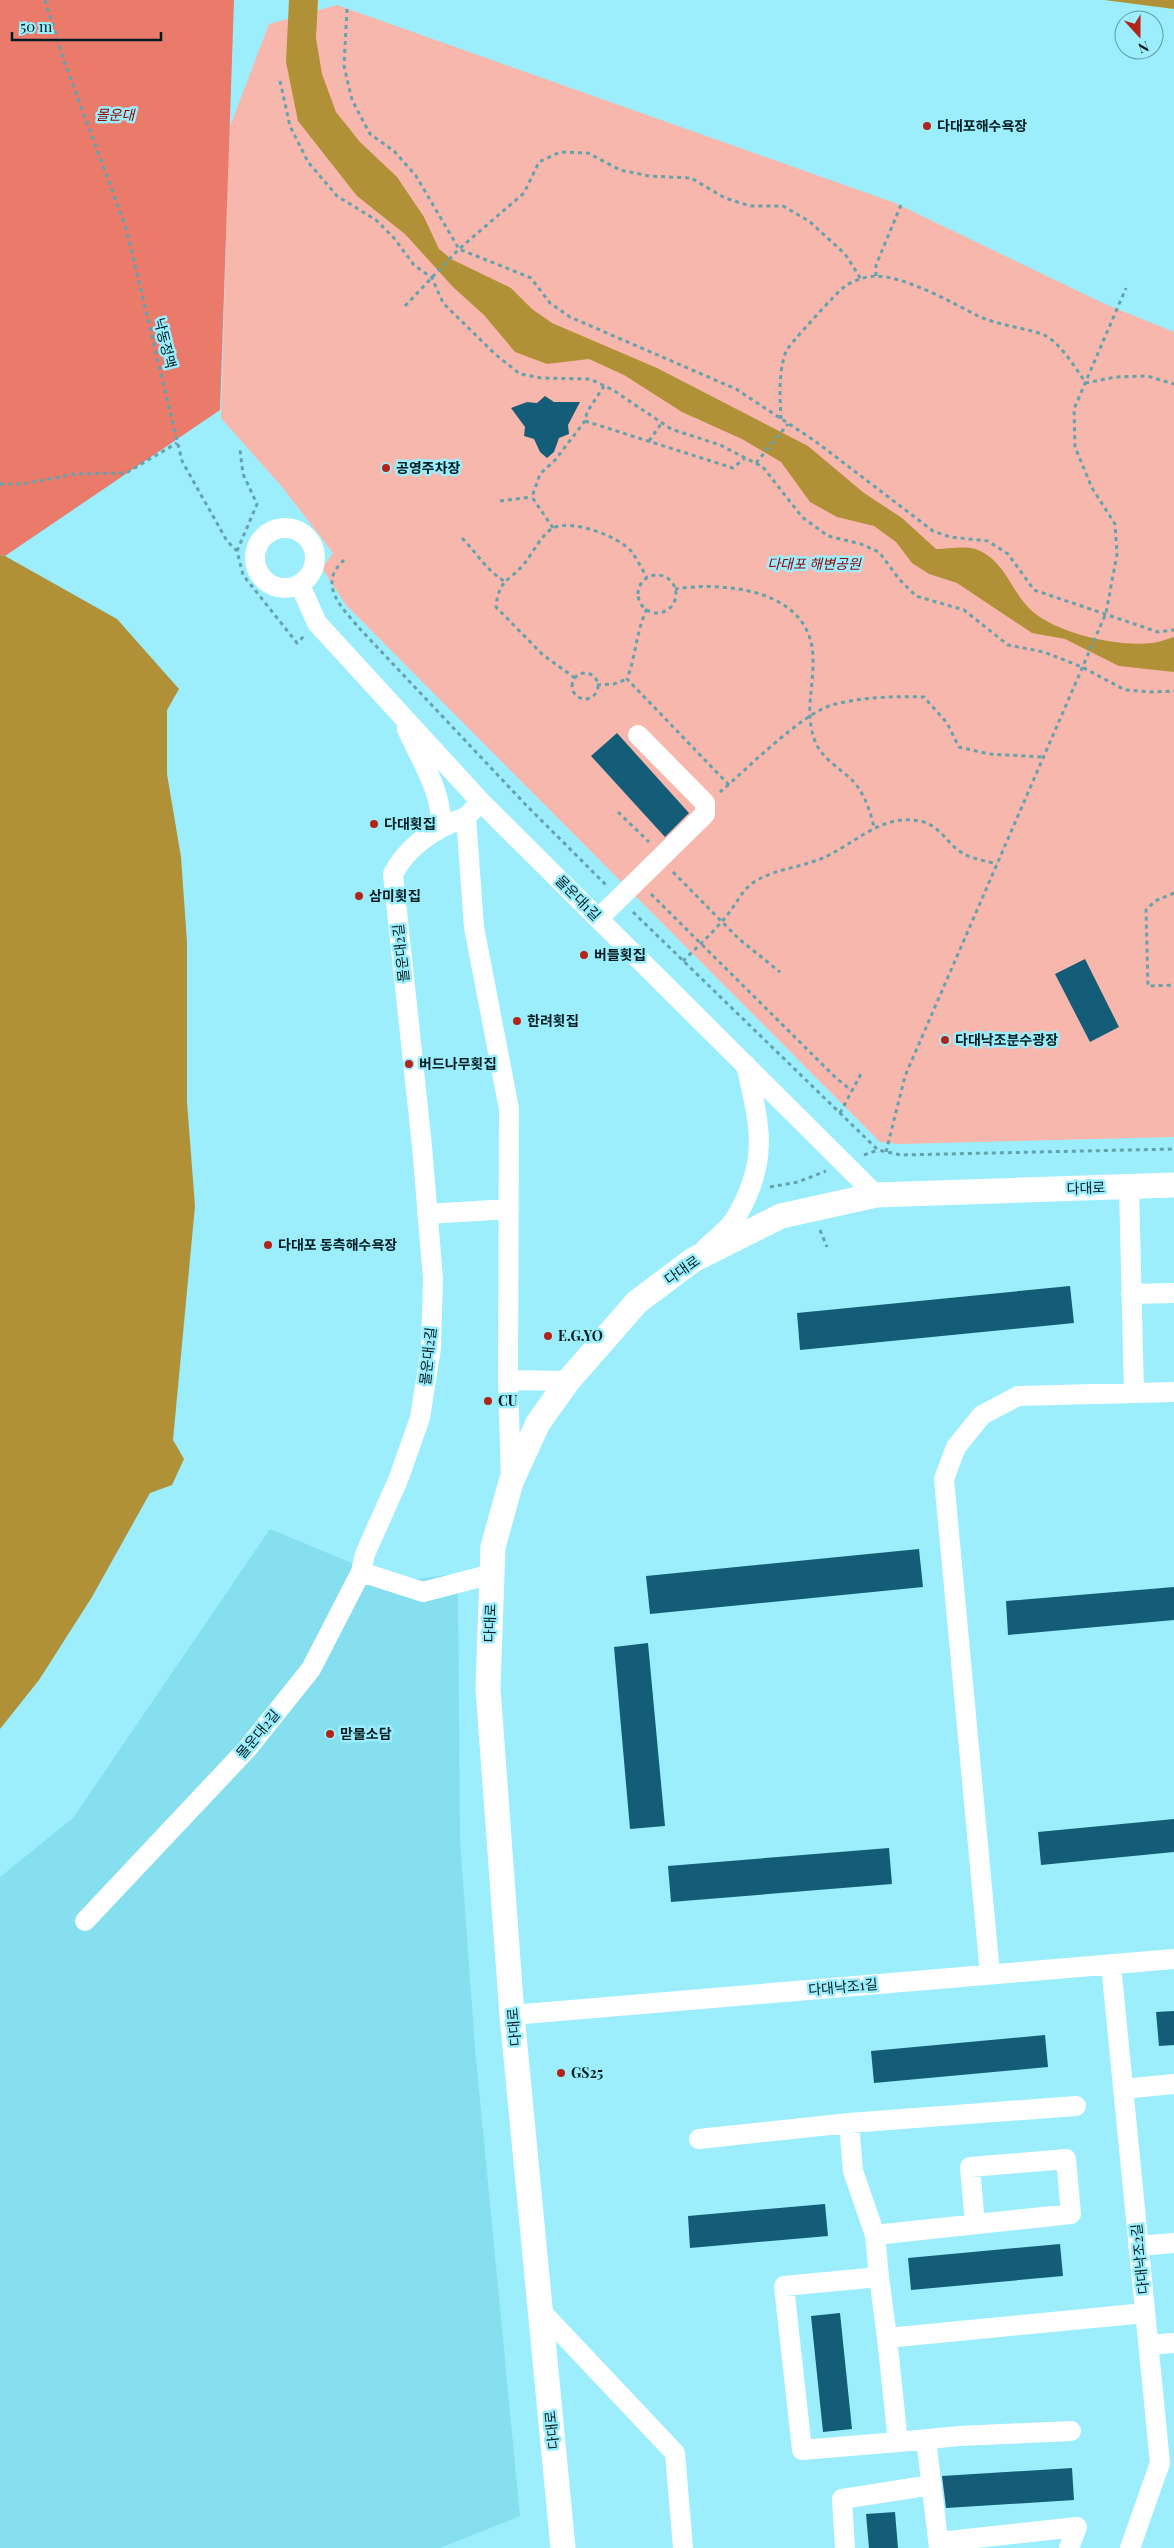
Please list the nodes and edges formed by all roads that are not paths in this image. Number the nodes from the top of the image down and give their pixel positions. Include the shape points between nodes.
1 (300, 585) dead end
2 (400, 713) junction
3 (638, 735) dead end
4 (481, 802) junction
5 (466, 817) junction
6 (440, 826) junction
7 (599, 918) junction
8 (746, 1065) junction
9 (1174, 1185) edge
10 (1129, 1186) junction
11 (876, 1195) junction
12 (509, 1209) junction
13 (427, 1214) junction
14 (693, 1260) junction
15 (1174, 1293) edge
16 (1132, 1294) junction
17 (508, 1380) junction
18 (568, 1381) junction
19 (1174, 1392) edge
20 (1134, 1393) junction
21 (511, 1482) junction
22 (361, 1572) junction
23 (492, 1574) junction
24 (85, 1921) dead end
25 (1174, 1959) edge
26 (1112, 1966) junction
27 (990, 1974) junction
28 (512, 2015) junction
29 (1174, 2084) edge
30 (1123, 2089) junction
31 (1076, 2106) dead end
32 (849, 2124) junction
33 (699, 2139) dead end
34 (975, 2224) junction
35 (875, 2235) junction
36 (1174, 2243) edge
37 (1138, 2246) junction
38 (879, 2276) junction
39 (540, 2310) junction
40 (1145, 2313) junction
41 (888, 2338) junction
42 (1174, 2343) edge
43 (1148, 2345) junction
44 (1071, 2432) dead end
45 (926, 2439) junction
46 (898, 2442) junction
47 (1167, 2463) edge
48 (932, 2485) junction
49 (939, 2545) edge
50 (564, 2548) edge
51 (683, 2548) edge
52 (845, 2548) edge
53 (1070, 2548) edge
54 (1130, 2548) edge

1 - 2 street, 몰운대1길 via 317,623
2 - 4 street, 몰운대1길
2 - 6 street via 437,796 442,812
3 - 7 street via 706,803 705,814
4 - 5 street
4 - 7 street, 몰운대1길
5 - 6 street
5 - 12 street via 474,927 509,1109
6 - 13 street, 몰운대2길 via 401,858 393,874
7 - 8 street, 몰운대1길
8 - 11 street, 몰운대1길
8 - 14 street via 759,1121 761,1151 754,1178 734,1221
9 - 10 main road, 다대로
10 - 11 main road, 다대로
10 - 16 street
11 - 14 main road, 다대로 via 782,1216
12 - 13 street
12 - 17 street
13 - 22 street, 몰운대2길 via 434,1280 431,1348 420,1418 398,1480 365,1554
14 - 18 main road, 다대로 via 637,1302
15 - 16 street
16 - 20 street
17 - 18 street
17 - 21 street
18 - 21 main road, 다대로 via 538,1423
19 - 20 street
20 - 27 street via 1018,1396 982,1415 956,1447 944,1479
21 - 23 main road, 다대로 via 493,1547
22 - 23 street via 423,1592
22 - 24 street, 몰운대2길 via 311,1669 247,1749
23 - 28 main road, 다대로 via 488,1688
25 - 26 street, 다대낙조1길
26 - 27 street, 다대낙조1길
26 - 30 street, 다대낙조2길
27 - 28 street, 다대낙조1길
28 - 39 main road, 다대로
29 - 30 street
30 - 37 street, 다대낙조2길
31 - 32 street
32 - 33 street
32 - 35 street via 852,2170
34 - 34 street via 1071,2214 1066,2159 970,2167
34 - 35 street
35 - 38 street
36 - 37 street
37 - 40 street, 다대낙조2길
38 - 41 street
38 - 46 street via 784,2286 802,2450
39 - 50 main road, 다대로
39 - 51 street via 675,2453
40 - 41 street
40 - 43 street, 다대낙조2길
41 - 46 street
42 - 43 street
43 - 47 street, 다대낙조2길
44 - 45 street
45 - 46 street
45 - 48 street
47 - 54 street, 다대낙조2길
48 - 49 street
48 - 52 street via 842,2499
49 - 53 street via 1077,2527

